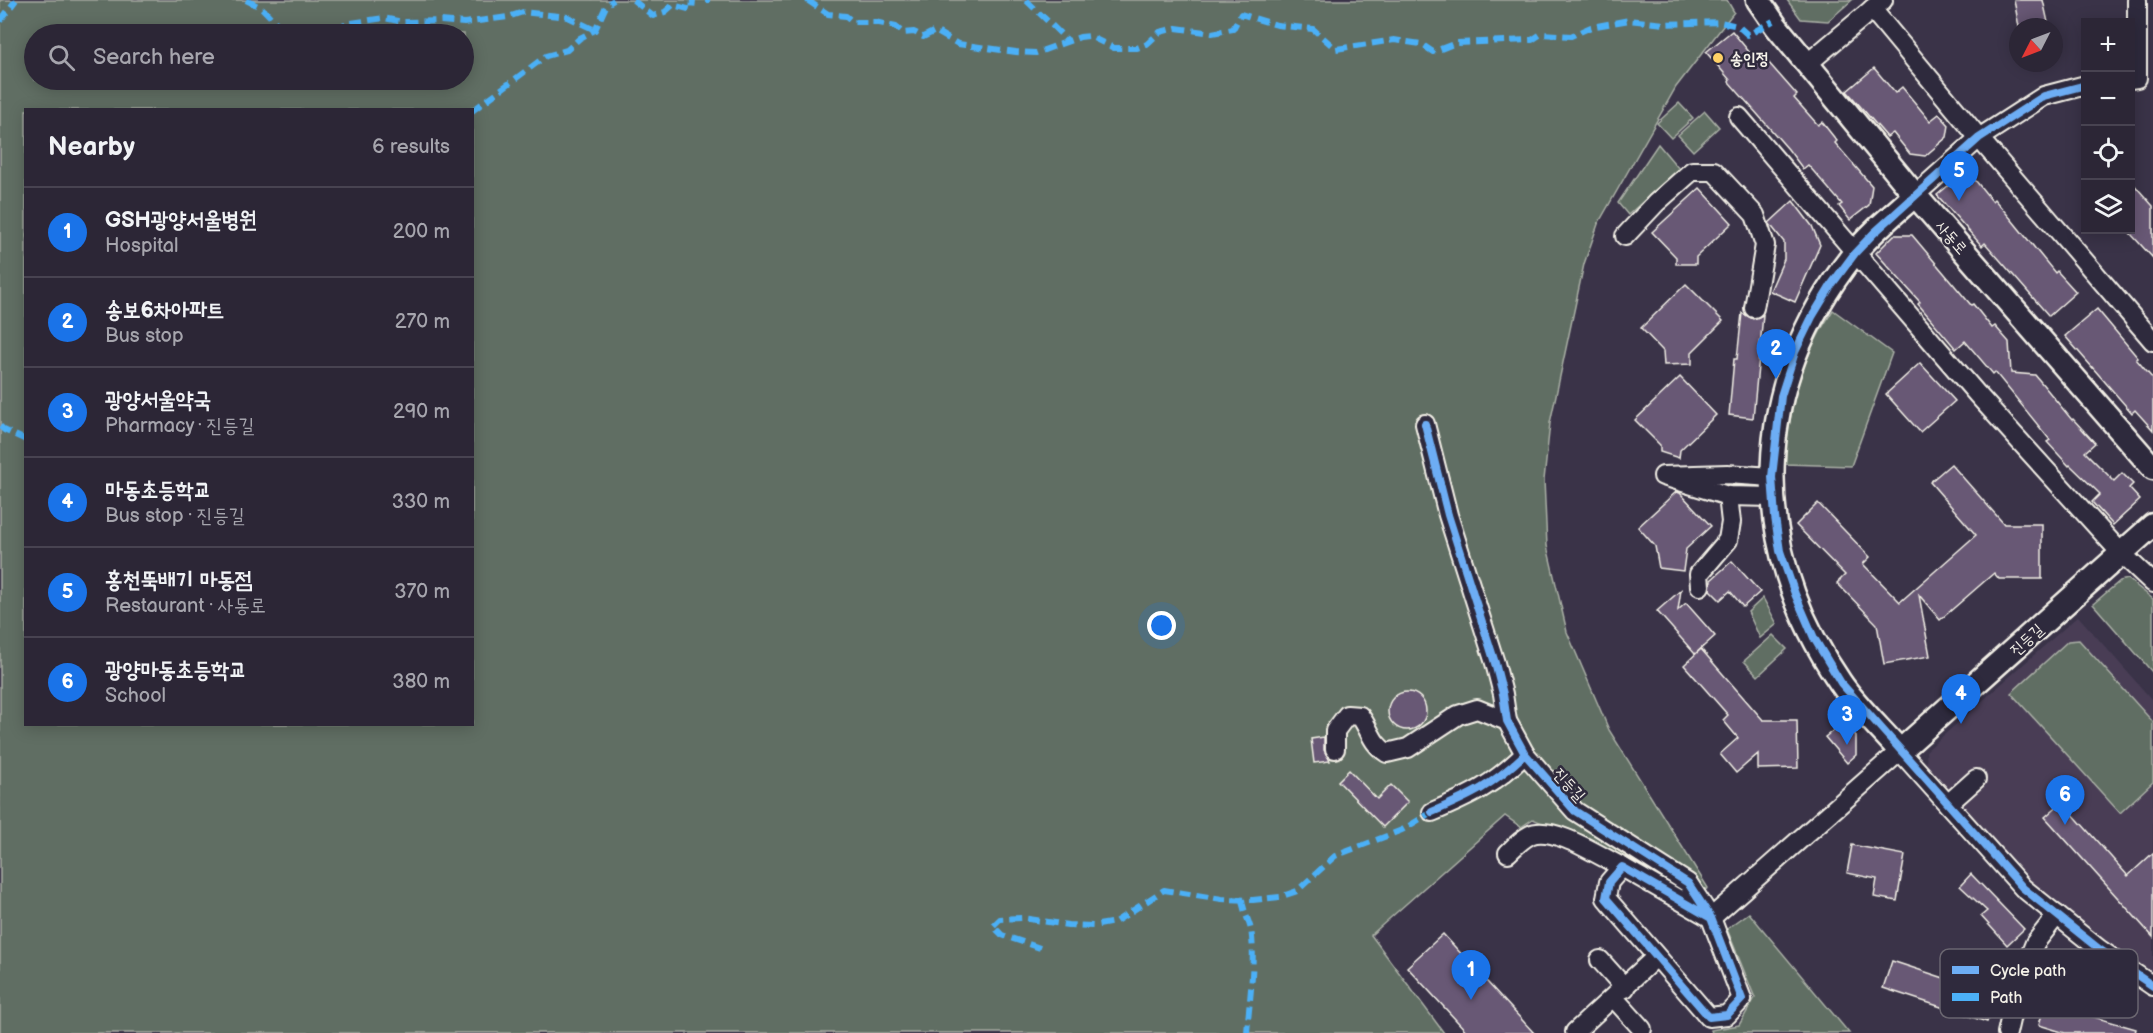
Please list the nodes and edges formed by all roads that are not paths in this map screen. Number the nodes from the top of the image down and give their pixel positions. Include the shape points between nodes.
1 (1758, 0) edge
2 (2138, 0) edge
3 (1877, 4) edge
4 (1807, 64) junction
5 (2140, 79) edge
6 (2081, 87) edge
7 (1739, 117) dead end
8 (1979, 138) junction
9 (1915, 195) junction
10 (1625, 236) dead end
11 (1855, 253) junction
12 (1754, 308) dead end
13 (2153, 341) edge
14 (1425, 424) dead end
15 (2153, 468) edge
16 (1773, 487) junction
17 (1728, 496) junction
18 (2153, 525) edge
19 (2121, 553) junction
20 (2153, 584) edge
21 (1700, 586) dead end
22 (1507, 721) junction
23 (1335, 749) dead end
24 (1900, 751) junction
25 (1525, 754) junction
26 (1976, 778) dead end
27 (1948, 804) junction
28 (1432, 812) dead end
29 (1508, 853) dead end
30 (1622, 867) junction
31 (2057, 915) junction
32 (1711, 918) junction
33 (2033, 949) edge
34 (2099, 949) edge
35 (1656, 957) junction
36 (1600, 960) dead end
37 (2138, 976) edge
38 (2153, 986) edge
39 (1619, 993) junction
40 (2010, 1018) edge
41 (1642, 1029) dead end
42 (1575, 1032) edge
43 (2007, 1033) edge

1 - 4 street, 사동로
2 - 5 street
3 - 4 street
3 - 8 street
4 - 9 street, 사동로
6 - 8 street via 2044,96
7 - 11 street
8 - 9 street
8 - 13 street
9 - 11 street
9 - 15 street, 사동로
10 - 12 street via 1692,171 1714,171 1755,215 1765,245
11 - 16 street via 1812,317 1795,352 1781,396
11 - 19 street
14 - 22 street, 진등길 via 1448,515 1495,663
16 - 17 street
16 - 17 street via 1727,474 1663,476
16 - 24 street via 1780,551 1814,638 1841,683
17 - 21 street via 1728,540 1699,574
18 - 19 street, 진등길
19 - 20 street
19 - 24 street, 진등길
22 - 23 street via 1477,709 1458,715 1408,748 1387,753 1375,746 1360,716 1347,714 1335,731
22 - 25 street, 진등길
24 - 27 street
24 - 32 street, 진등길
25 - 28 street via 1503,776 1474,795
25 - 32 street, 진등길 via 1575,811 1688,883
26 - 27 street
27 - 31 street via 2023,888
29 - 30 street via 1528,835 1541,831
30 - 32 street
30 - 35 street via 1609,882 1606,898
31 - 33 street
31 - 34 street
32 - 35 street via 1742,999 1727,1015 1709,1017
35 - 39 street
36 - 39 street
37 - 38 street
39 - 41 street
39 - 42 street
40 - 43 street

